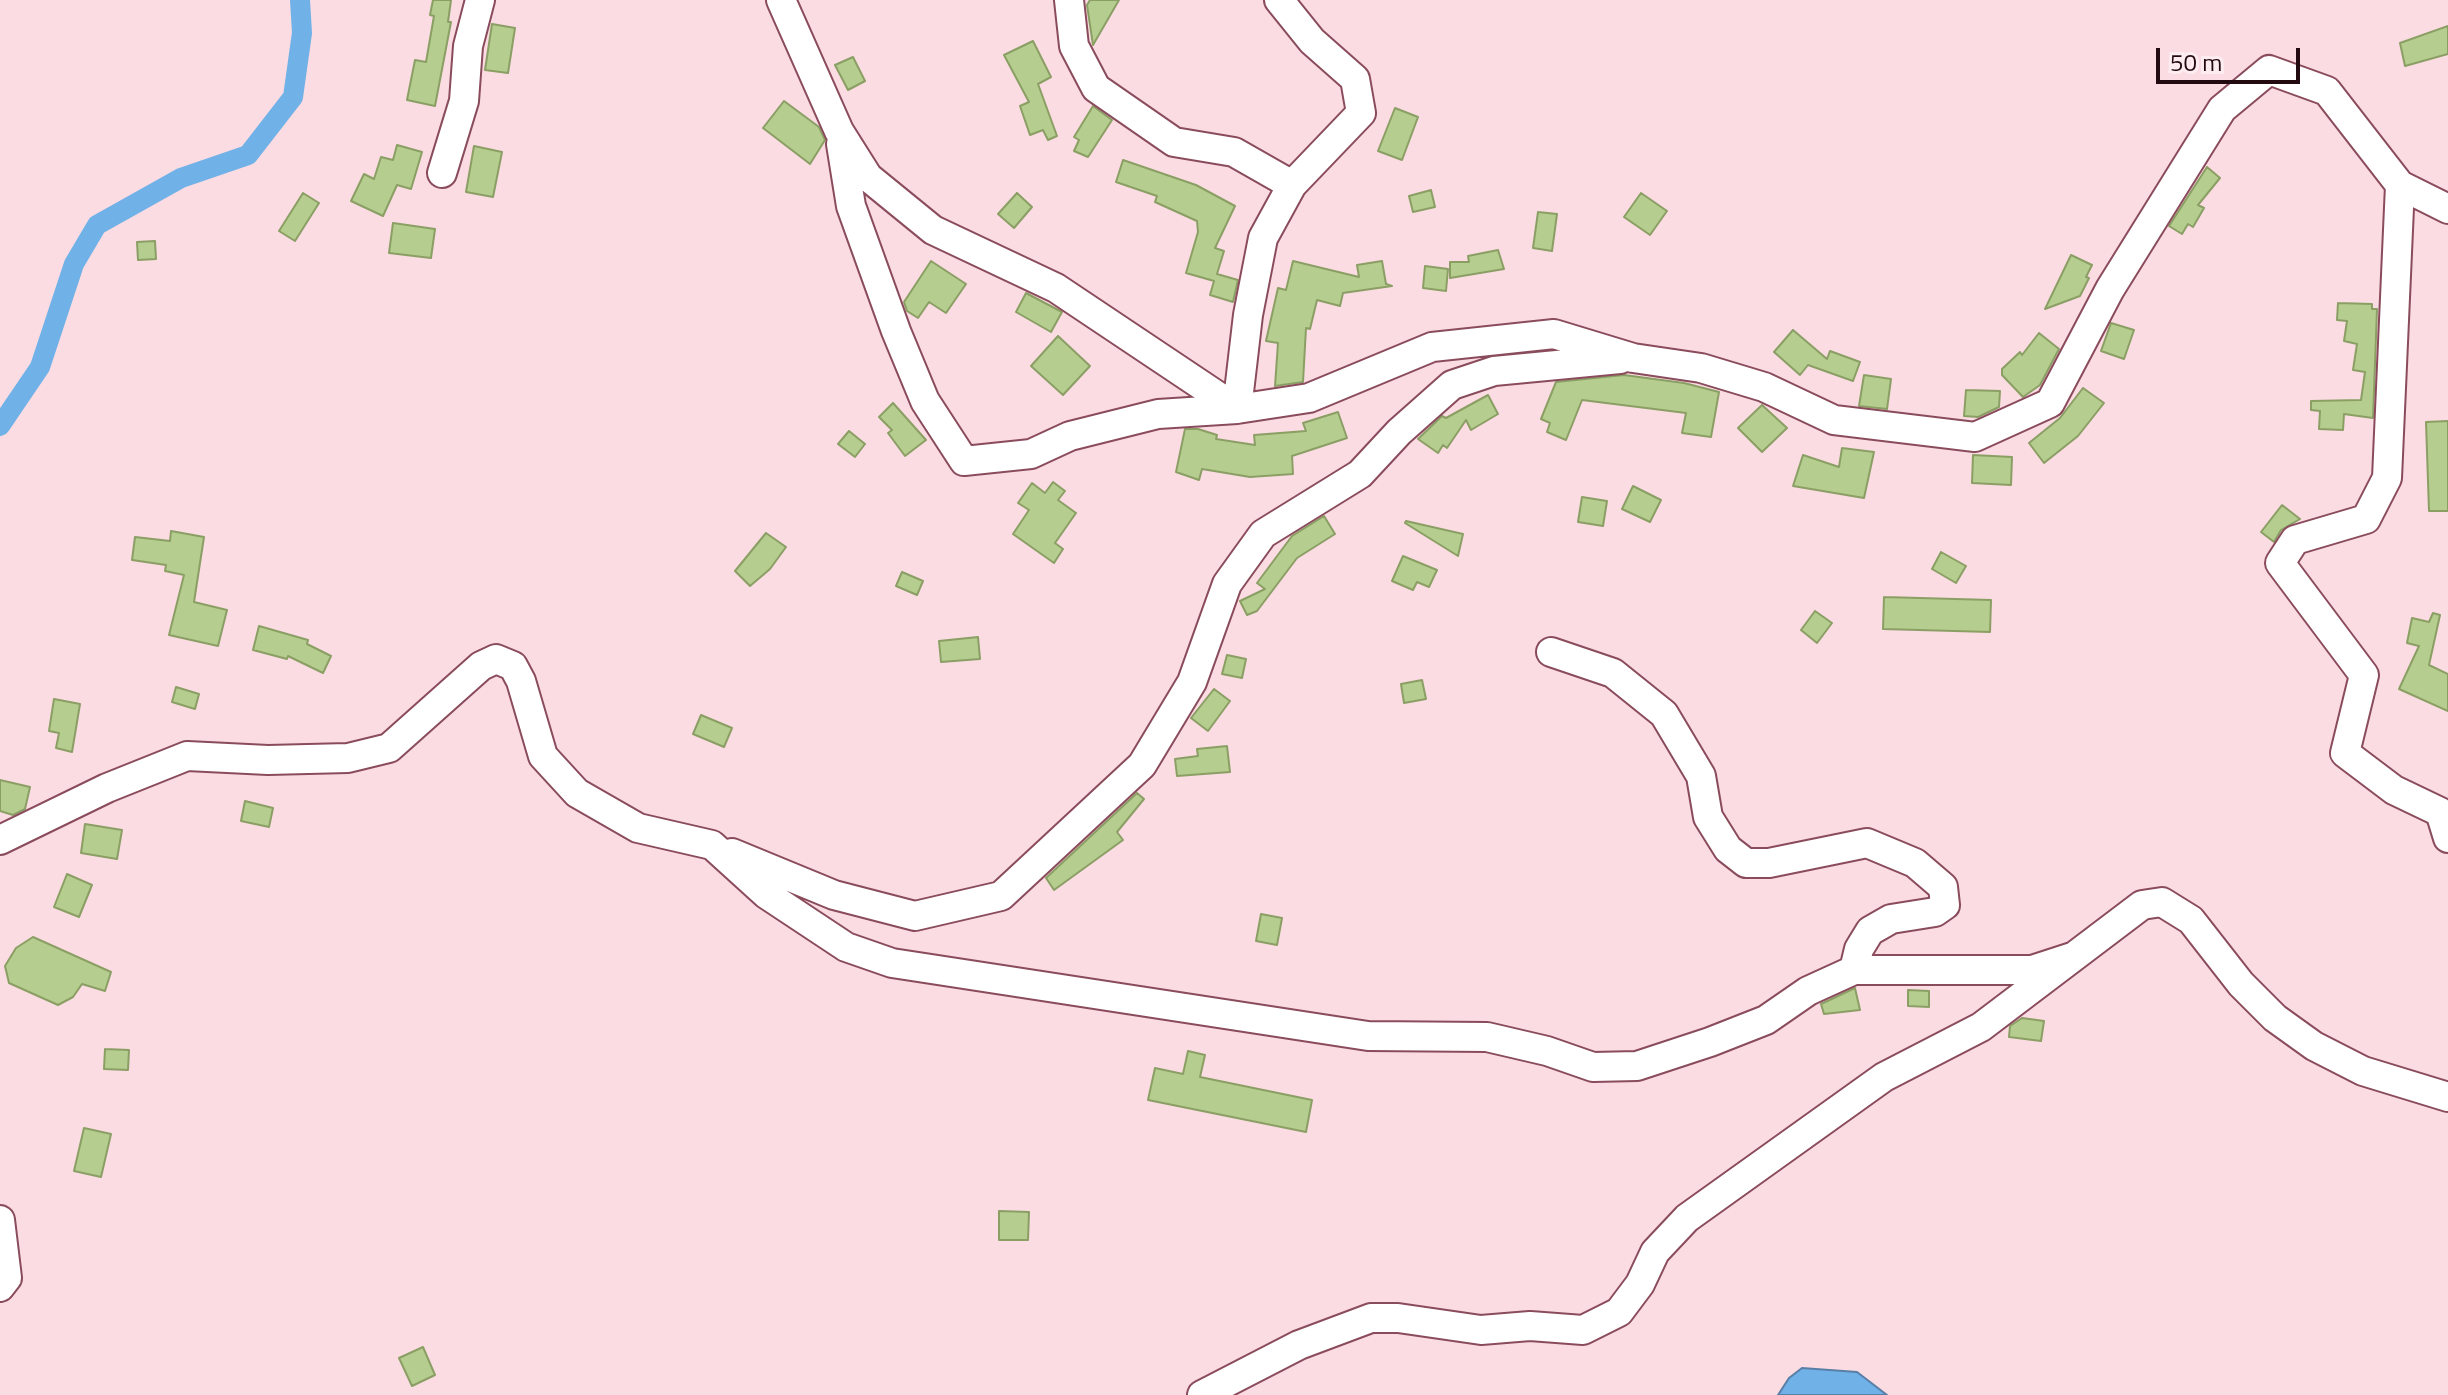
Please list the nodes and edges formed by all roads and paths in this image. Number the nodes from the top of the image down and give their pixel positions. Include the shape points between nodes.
1 (480, 0) edge
2 (781, 0) edge
3 (1069, 0) edge
4 (1278, 1) edge
5 (839, 131) junction
6 (442, 173) dead end
7 (1292, 185) junction
8 (2400, 185) junction
9 (2448, 209) edge
10 (1633, 358) junction
11 (1237, 409) junction
12 (1551, 652) dead end
13 (2448, 838) edge
14 (0, 840) edge
15 (712, 845) junction
16 (2072, 957) junction
17 (1854, 970) junction
18 (2448, 1097) edge
19 (0, 1220) edge
20 (0, 1287) edge
21 (1202, 1395) edge

1 - 6 street via 468,46 464,101
2 - 5 street
3 - 7 street via 1074,46 1096,88 1174,142 1234,152
4 - 7 street via 1355,79 1361,113
5 - 11 street via 868,177 933,230 1056,288
5 - 11 street via 851,206 896,331 925,401 964,461 1031,454 1070,436 1158,414
7 - 11 street via 1263,238
8 - 9 street
8 - 10 street via 2327,91 2269,70 2222,109 2110,289 2050,403 1975,437 1834,420 1764,387 1701,368
8 - 13 street via 2387,478 2366,519 2295,540 2280,563 2364,675 2345,753 2394,790 2440,812
10 - 11 street via 1554,334 1432,347 1309,398
10 - 15 street via 1494,371 1452,385 1360,474 1263,534 1227,584 1192,682 1142,765 1001,896 915,916 834,895
12 - 17 street via 1613,673 1664,714 1701,776 1708,817 1728,849 1746,863 1867,843 1915,863 1943,887 1945,905 1935,912 1891,919 1870,931
14 - 15 street via 187,756 348,758 389,748 481,666 496,659 513,666 543,756 577,793 638,828
15 - 17 street via 766,894 846,947 892,963 1368,1036 1487,1037 1593,1067 1637,1066 1710,1042 1766,1020 1808,991
16 - 17 street via 2032,970
16 - 18 street via 2142,905 2162,902 2191,920 2241,984 2314,1046 2363,1071
16 - 21 street via 1981,1027 1884,1077 1687,1218 1655,1252 1619,1312 1583,1330 1481,1330 1371,1318 1299,1345
19 - 20 street via 7,1278

